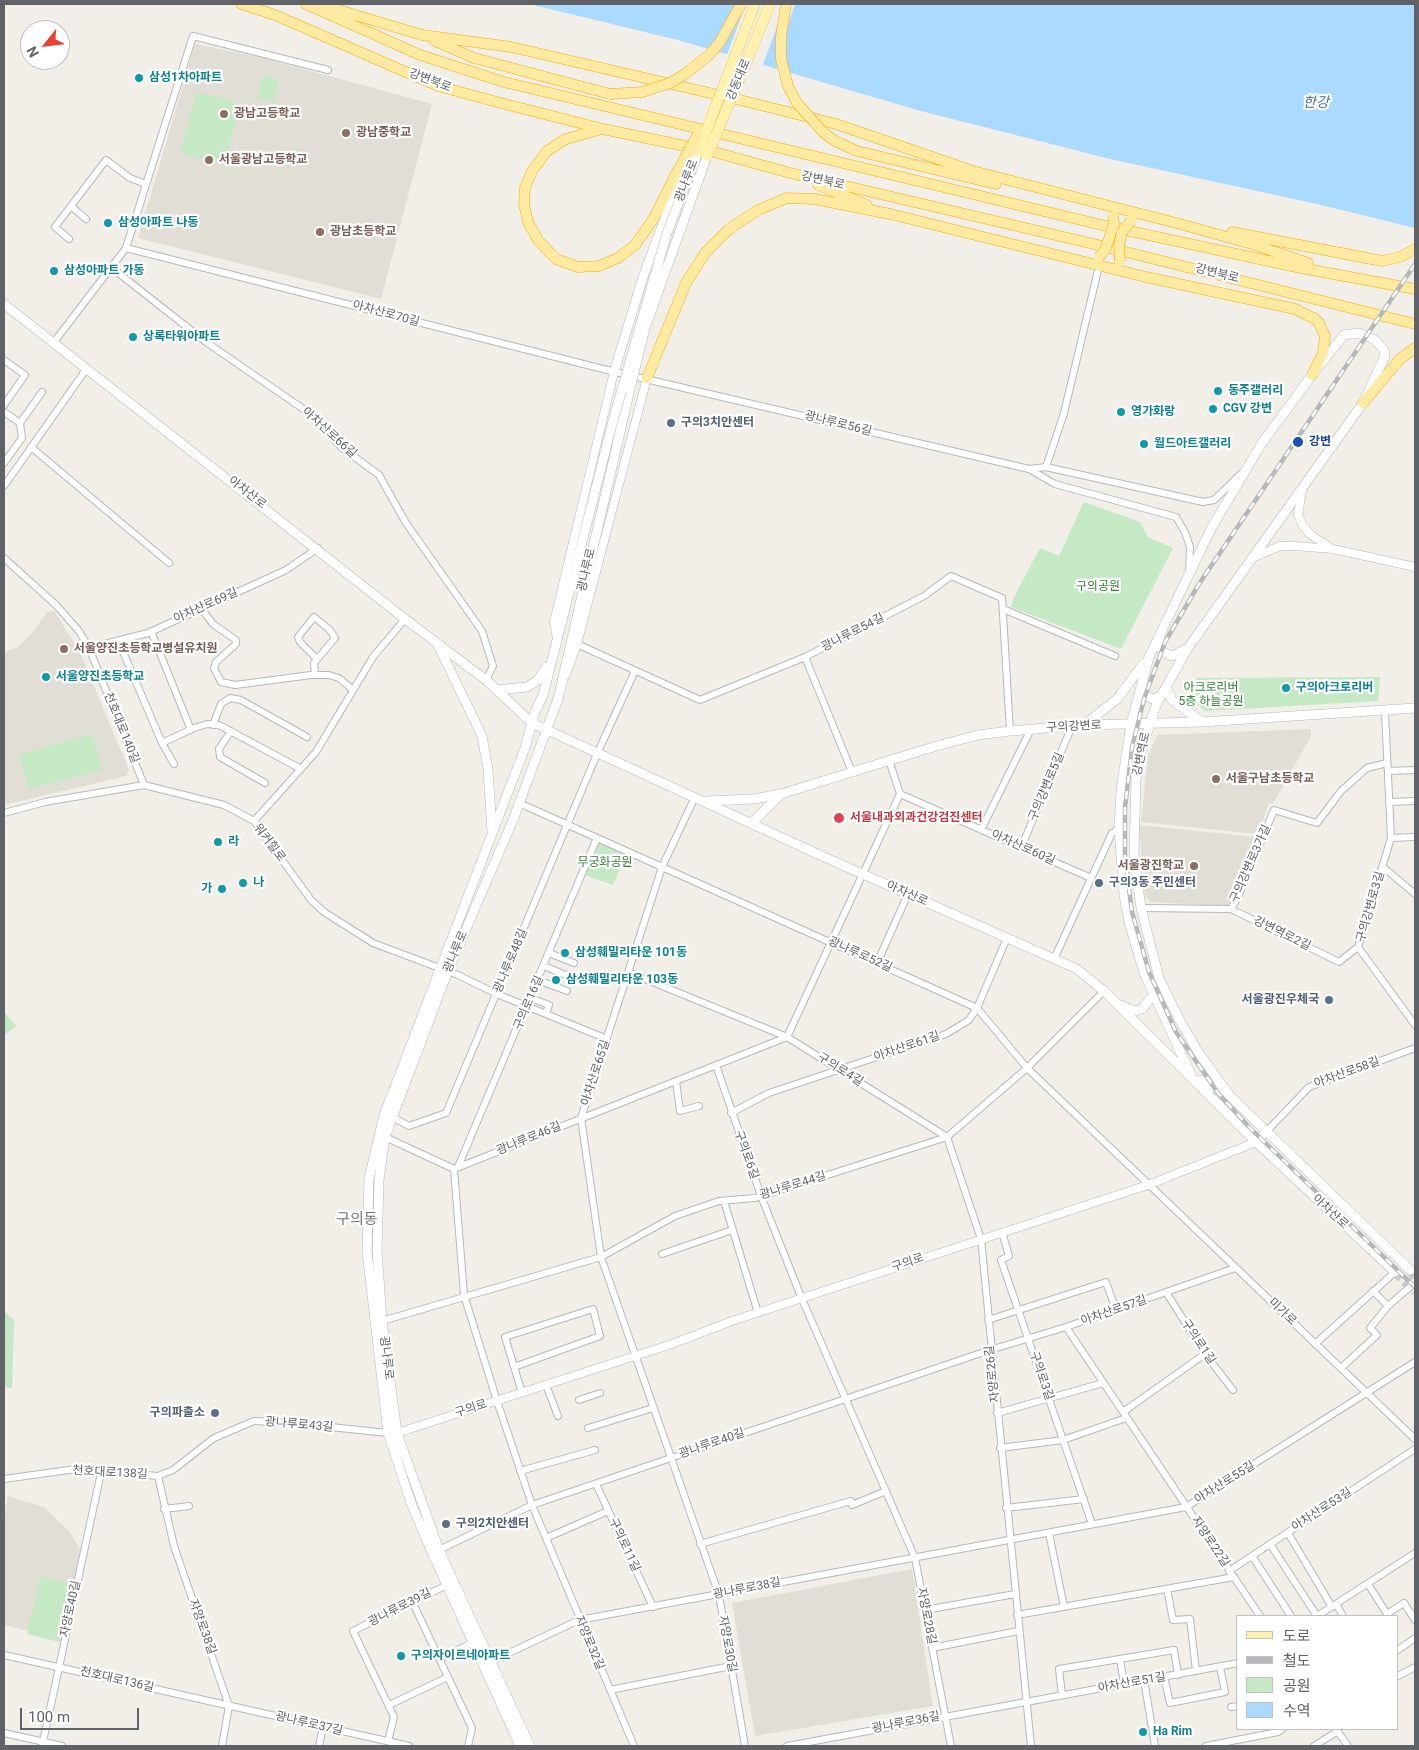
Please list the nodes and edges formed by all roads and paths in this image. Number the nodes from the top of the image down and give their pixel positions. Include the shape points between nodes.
1 (241, 4) edge
2 (306, 4) edge
3 (317, 4) edge
4 (741, 4) edge
5 (755, 4) edge
6 (770, 4) edge
7 (786, 4) edge
8 (422, 35) junction
9 (328, 70) dead end
10 (713, 109) junction
11 (603, 129) junction
12 (698, 134) joint
13 (702, 154) junction
14 (790, 173) junction
15 (677, 177) junction
16 (146, 184) junction
17 (1066, 196) junction
18 (71, 206) junction
19 (1108, 206) junction
20 (890, 214) junction
21 (1147, 215) junction
22 (86, 219) dead end
23 (1180, 224) junction
24 (69, 239) dead end
25 (126, 248) junction
26 (1415, 249) edge
27 (1099, 262) junction
28 (112, 268) junction
29 (1127, 273) junction
30 (1339, 274) junction
31 (1415, 289) edge
32 (1326, 302) junction
33 (4, 304) edge
34 (1295, 308) junction
35 (1415, 324) edge
36 (54, 342) junction
37 (1414, 350) edge
38 (4, 360) edge
39 (87, 368) junction
40 (614, 372) junction
41 (1312, 375) junction
42 (647, 378) junction
43 (42, 392) dead end
44 (1363, 403) junction
45 (4, 405) edge
46 (4, 412) edge
47 (20, 423) junction
48 (31, 447) junction
49 (4, 463) edge
50 (1250, 466) junction
51 (1046, 467) junction
52 (1029, 469) junction
53 (4, 486) edge
54 (1302, 486) junction
55 (318, 548) junction
56 (1333, 549) junction
57 (4, 558) edge
58 (1252, 558) junction
59 (169, 563) dead end
60 (1415, 568) edge
61 (1189, 576) junction
62 (201, 608) junction
63 (1003, 609) junction
64 (405, 619) junction
65 (151, 631) junction
66 (1160, 636) junction
67 (436, 641) junction
68 (557, 641) junction
69 (577, 644) junction
70 (89, 648) junction
71 (1188, 648) junction
72 (124, 654) dead end
73 (552, 656) junction
74 (1115, 656) dead end
75 (805, 657) junction
76 (1148, 657) junction
77 (317, 659) junction
78 (635, 671) junction
79 (315, 675) junction
80 (486, 680) junction
81 (562, 684) junction
82 (1142, 684) junction
83 (353, 690) junction
84 (497, 690) junction
85 (1164, 691) junction
86 (1415, 708) edge
87 (1385, 712) junction
88 (1202, 722) junction
89 (532, 723) junction
90 (213, 724) junction
91 (1131, 724) junction
92 (1149, 724) junction
93 (1072, 726) junction
94 (1083, 726) junction
95 (1031, 729) junction
96 (191, 730) junction
97 (231, 731) junction
98 (1010, 731) junction
99 (546, 732) junction
100 (307, 737) dead end
101 (162, 744) junction
102 (596, 754) junction
103 (889, 760) junction
104 (1387, 763) junction
105 (174, 764) dead end
106 (301, 769) junction
107 (1415, 770) edge
108 (1388, 771) junction
109 (852, 772) junction
110 (265, 783) dead end
111 (144, 785) junction
112 (781, 794) junction
113 (900, 794) junction
114 (699, 799) junction
115 (1415, 801) edge
116 (519, 802) junction
117 (1389, 802) junction
118 (4, 813) edge
119 (254, 821) junction
120 (752, 822) junction
121 (567, 825) junction
122 (1119, 829) junction
123 (981, 830) junction
124 (492, 836) junction
125 (1415, 837) edge
126 (597, 838) junction
127 (1391, 838) junction
128 (1021, 848) junction
129 (662, 867) junction
130 (1383, 867) junction
131 (861, 874) junction
132 (1091, 878) junction
133 (908, 894) junction
134 (1415, 894) edge
135 (1141, 908) junction
136 (1230, 909) junction
137 (1007, 938) junction
138 (830, 942) junction
139 (1358, 947) junction
140 (549, 953) junction
141 (1054, 959) junction
142 (574, 963) dead end
143 (877, 963) junction
144 (544, 966) junction
145 (444, 970) junction
146 (628, 972) junction
147 (572, 978) dead end
148 (538, 980) junction
149 (567, 991) dead end
150 (1104, 991) junction
151 (497, 994) junction
152 (1153, 995) junction
153 (531, 998) junction
154 (1116, 1003) junction
155 (528, 1006) junction
156 (977, 1008) junction
157 (546, 1013) junction
158 (1415, 1025) edge
159 (787, 1037) junction
160 (607, 1039) junction
161 (1415, 1048) edge
162 (716, 1065) junction
163 (1027, 1068) junction
164 (841, 1071) junction
165 (1190, 1075) junction
166 (676, 1081) junction
167 (1231, 1097) junction
168 (699, 1106) dead end
169 (731, 1113) junction
170 (392, 1117) junction
171 (581, 1118) junction
172 (1266, 1132) junction
173 (385, 1137) junction
174 (947, 1137) junction
175 (1256, 1142) junction
176 (456, 1168) junction
177 (1148, 1184) junction
178 (761, 1196) junction
179 (724, 1200) junction
180 (732, 1230) junction
181 (1002, 1232) junction
182 (980, 1239) junction
183 (662, 1254) dead end
184 (1393, 1254) junction
185 (601, 1257) junction
186 (1385, 1263) junction
187 (1235, 1268) junction
188 (1410, 1270) dead end
189 (1395, 1272) joint
190 (1410, 1287) dead end
191 (1373, 1291) junction
192 (1166, 1292) junction
193 (464, 1295) junction
194 (802, 1299) junction
195 (1388, 1306) junction
196 (1116, 1310) junction
197 (1018, 1311) junction
198 (758, 1313) junction
199 (988, 1320) junction
200 (382, 1321) junction
201 (1066, 1327) junction
202 (1028, 1338) junction
203 (1315, 1344) junction
204 (990, 1350) junction
205 (1205, 1354) junction
206 (636, 1356) junction
207 (1415, 1362) edge
208 (514, 1367) junction
209 (1341, 1368) junction
210 (1103, 1383) junction
211 (546, 1385) junction
212 (1233, 1390) dead end
213 (522, 1393) junction
214 (600, 1393) dead end
215 (1368, 1394) junction
216 (845, 1399) junction
217 (579, 1400) dead end
218 (1049, 1400) junction
219 (497, 1401) junction
220 (653, 1408) junction
221 (997, 1413) junction
222 (1125, 1415) junction
223 (558, 1416) dead end
224 (588, 1428) dead end
225 (392, 1433) junction
226 (1415, 1439) edge
227 (1063, 1440) junction
228 (1000, 1448) junction
229 (1415, 1448) edge
230 (595, 1450) dead end
231 (670, 1458) junction
232 (520, 1471) junction
233 (101, 1472) junction
234 (158, 1476) junction
235 (4, 1479) edge
236 (596, 1484) junction
237 (886, 1491) junction
238 (1084, 1499) junction
239 (532, 1505) junction
240 (189, 1506) dead end
241 (1186, 1507) junction
242 (1006, 1508) junction
243 (164, 1509) junction
244 (608, 1511) junction
245 (1092, 1524) junction
246 (1049, 1533) junction
247 (1288, 1533) junction
248 (546, 1538) junction
249 (1010, 1540) junction
250 (700, 1544) junction
251 (1270, 1544) junction
252 (439, 1550) junction
253 (1415, 1553) edge
254 (1252, 1556) junction
255 (915, 1558) junction
256 (1229, 1571) junction
257 (1234, 1577) junction
258 (1368, 1584) junction
259 (447, 1585) junction
260 (1168, 1589) junction
261 (1015, 1594) junction
262 (719, 1595) junction
263 (412, 1601) junction
264 (1334, 1606) junction
265 (653, 1607) junction
266 (1064, 1607) junction
267 (925, 1610) junction
268 (1259, 1615) edge
269 (1291, 1615) edge
270 (1318, 1615) edge
271 (1320, 1615) edge
272 (1342, 1615) edge
273 (1017, 1616) junction
274 (580, 1620) junction
275 (1415, 1620) edge
276 (1018, 1631) junction
277 (1415, 1638) edge
278 (474, 1642) junction
279 (932, 1648) junction
280 (1399, 1649) edge
281 (4, 1655) edge
282 (439, 1659) junction
283 (1120, 1659) junction
284 (492, 1661) junction
285 (1236, 1665) edge
286 (731, 1666) junction
287 (59, 1667) junction
288 (1220, 1667) junction
289 (1415, 1667) edge
290 (1196, 1671) junction
291 (1178, 1674) junction
292 (1399, 1675) edge
293 (448, 1677) junction
294 (1164, 1677) junction
295 (1144, 1680) junction
296 (1124, 1684) junction
297 (610, 1690) junction
298 (1062, 1695) junction
299 (1026, 1702) junction
300 (389, 1705) junction
301 (230, 1706) junction
302 (946, 1716) junction
303 (323, 1727) junction
304 (1278, 1730) edge
305 (1337, 1730) edge
306 (4, 1733) edge
307 (1249, 1738) junction
308 (388, 1742) junction
309 (43, 1744) edge
310 (400, 1745) edge
311 (62, 1746) edge
312 (222, 1746) edge
313 (319, 1746) edge
314 (409, 1746) edge
315 (468, 1746) edge
316 (520, 1746) edge
317 (530, 1746) edge
318 (634, 1746) edge
319 (746, 1746) edge
320 (787, 1746) edge
321 (951, 1746) edge
322 (1031, 1746) edge
323 (1155, 1746) edge
324 (1206, 1746) edge
325 (1250, 1746) edge
326 (1314, 1746) edge
327 (1348, 1746) edge

1 - 11 highway, 강변북로 via 438,86
2 - 30 highway, 강변북로 via 420,55 504,82 1102,225
3 - 8 highway
4 - 8 highway, bridge via 720,42 685,74 650,90 610,94 474,58
5 - 10 main road, 강동대로, bridge
6 - 13 main road, 강동대로, bridge
7 - 17 highway, bridge via 781,59 788,86 797,103 824,134 857,151 989,183
8 - 17 highway via 511,47 836,124 972,172
9 - 16 street via 193,36
10 - 12 main road, bridge
10 - 13 main road, 강동대로, bridge
11 - 14 highway, 강변북로 via 714,152
11 - 15 highway via 566,139 547,152 525,188 528,222 538,240 556,259 578,266 599,266 618,258 635,245
12 - 15 highway, bridge
13 - 68 main road, 광나루로, bridge via 667,233 640,323
13 - 81 main road, 광나루로, bridge via 645,328
14 - 20 highway
14 - 32 highway, 강변북로
15 - 40 main road
16 - 18 street via 130,178 106,160
16 - 25 street
17 - 19 highway
18 - 22 street
18 - 24 street via 55,227
19 - 21 highway
19 - 27 highway, bridge via 1114,216 1114,224
20 - 27 highway via 1086,263
20 - 42 highway via 815,199 787,198 758,210 729,229 704,253 686,283
21 - 23 highway
21 - 29 highway, bridge via 1131,221 1120,239 1118,254
23 - 26 highway via 1364,260 1382,261
23 - 30 highway via 1252,244
25 - 28 street
25 - 40 street, 아차산로70길
27 - 29 highway
27 - 51 street via 1064,412
28 - 36 street
28 - 80 street, 아차산로66길 via 206,342 312,415 341,447 379,475 406,523 482,631 492,666
29 - 34 highway
30 - 31 highway, 강변북로
32 - 34 highway
32 - 35 highway, 강변북로
33 - 36 main road, 아차산로
34 - 41 highway via 1319,323 1325,336 1323,353
36 - 39 main road, 아차산로
37 - 44 highway via 1400,359
38 - 45 street via 25,375
39 - 48 street
39 - 55 main road, 아차산로
40 - 42 street, 아차산로70길
40 - 68 street via 554,622
41 - 44 main road, 강변역로 via 1344,335 1360,332 1375,340 1385,356
41 - 50 main road, 강변역로 via 1262,443
42 - 52 street, 광나루로56길
42 - 69 street
43 - 47 street
44 - 54 main road, 강변역로
46 - 47 street
47 - 49 street via 22,438
48 - 53 street
48 - 59 street
50 - 51 street, 광나루로56길 via 1214,500 1202,502
50 - 61 main road, 강변역로 via 1212,527
51 - 52 street, 광나루로56길
52 - 61 street, 광나루로56길 via 1055,484 1176,517 1190,547
54 - 56 street via 1298,515 1311,535
54 - 58 main road, 강변역로
55 - 62 street, 아차산로69길 via 286,570
55 - 64 main road, 아차산로
56 - 58 street via 1280,546
56 - 60 street
57 - 70 street, 천호대로140길 via 56,605
58 - 71 main road, 강변역로
61 - 66 main road, 강변역로
62 - 65 street, 아차산로69길
62 - 79 street via 213,624 236,640 236,644 216,662 214,668 221,682 235,685
63 - 74 street
63 - 75 street, 광나루로54길 via 1002,598 951,576 924,596
63 - 98 street
64 - 67 main road, 아차산로
64 - 83 street via 373,657
65 - 70 street, 아차산로69길
65 - 96 street
66 - 71 main road via 1159,646 1172,656
66 - 76 main road, 강변역로
67 - 80 main road, 아차산로
67 - 124 main road via 482,736 488,769
68 - 73 main road, 광나루로
69 - 78 street, 광나루로54길
69 - 81 street
70 - 111 street, 천호대로140길
71 - 85 main road, 강변역로
72 - 101 street
73 - 84 main road via 538,680 527,687
73 - 89 main road, 광나루로 via 543,695
75 - 78 street, 광나루로54길 via 700,700
75 - 109 street
76 - 82 main road, 강변역로
76 - 94 main road via 1117,699
77 - 77 street via 336,638 314,617 298,637
77 - 79 street
78 - 102 street
79 - 83 street via 339,678
80 - 84 main road, 아차산로
81 - 99 main road, 광나루로
82 - 85 main road via 1143,694 1153,698
82 - 91 main road, 강변역로
83 - 106 street via 316,752
84 - 89 main road, 아차산로
85 - 88 main road
85 - 92 main road, 강변역로
86 - 87 main road, 구의강변로
87 - 88 main road, 구의강변로
87 - 104 street, 구의강변로3길
88 - 92 main road, 구의강변로
89 - 99 main road, 아차산로
89 - 124 main road, 광나루로
90 - 96 street
90 - 97 street
90 - 100 street via 222,704 230,698 242,700
91 - 92 main road, 구의강변로
91 - 94 main road, 구의강변로
91 - 122 main road, 강변역로
92 - 135 main road, 강변역로 via 1141,751 1134,816 1134,853
93 - 94 main road, 구의강변로
93 - 95 main road, 구의강변로
93 - 128 street, 구의강변로5길
95 - 98 main road, 구의강변로
95 - 123 street
96 - 101 street
97 - 106 street
97 - 110 street via 219,749 220,757
98 - 103 main road, 구의강변로 via 956,741
99 - 102 main road, 아차산로
99 - 116 main road, 광나루로
101 - 105 street
102 - 114 main road, 아차산로
102 - 121 street, 광나루로48길
103 - 109 main road, 구의강변로
103 - 113 street
104 - 108 street, 구의강변로3길
104 - 136 street, 구의강변로3가길 via 1367,768 1341,791 1317,823 1274,810
106 - 119 street
107 - 108 street
108 - 117 street, 구의강변로3길
109 - 112 main road, 구의강변로
111 - 118 street, 워커힐로 via 45,802
111 - 119 street, 워커힐로 via 224,805
112 - 114 main road via 754,799
112 - 120 main road, 구의강변로
113 - 123 street, 아차산로60길
113 - 131 street
114 - 120 main road, 아차산로
114 - 129 street, 아차산로65길
115 - 117 street
116 - 121 street, 광나루로52길
116 - 145 main road, 광나루로
117 - 127 street, 구의강변로3길
119 - 145 street, 워커힐로 via 311,900 324,912 373,943
120 - 131 main road, 아차산로
121 - 126 street, 광나루로52길
121 - 151 street, 광나루로48길
122 - 132 street via 1112,833
122 - 152 main road, 강변역로 via 1120,862 1129,922
123 - 128 street, 아차산로60길
124 - 145 main road, 광나루로
125 - 127 street
126 - 129 street, 광나루로52길
126 - 140 street, 구의로16길
127 - 130 street, 구의강변로3길
128 - 132 street, 아차산로60길
129 - 138 street, 광나루로52길
129 - 146 street, 아차산로65길
130 - 134 street
130 - 139 street, 구의강변로3길
131 - 133 main road, 아차산로
131 - 138 street
132 - 141 street
133 - 137 main road, 아차산로
133 - 143 street
135 - 136 street, 강변역로2길
135 - 167 main road, 강변역로 via 1159,978 1178,1020
136 - 139 street, 강변역로2길 via 1339,962
137 - 141 main road, 아차산로
137 - 156 street, 아차산로61길
138 - 143 street, 광나루로52길
138 - 159 street
139 - 158 street, 구의강변로3길
140 - 142 street
140 - 144 street, 구의로16길
141 - 150 main road, 아차산로 via 1077,969
143 - 156 street, 광나루로52길
144 - 147 street
144 - 148 street, 구의로16길
145 - 151 street, 워커힐로
145 - 170 main road, 광나루로
145 - 225 main road, 광나루로 via 384,1115 369,1179 367,1251
146 - 159 street, 구의로4길
146 - 160 street, 아차산로65길
148 - 149 street
148 - 153 street, 구의로16길
150 - 154 main road, 아차산로
150 - 163 street, 광나루로44길
151 - 155 street, 워커힐로
151 - 170 street, 광나루로48길 via 446,1113 409,1126
152 - 154 main road via 1142,1008 1134,1010
152 - 165 main road, 강변역로
153 - 155 street, 구의로16길
153 - 157 street via 549,1005
154 - 165 main road, 아차산로
155 - 157 street, 워커힐로
155 - 176 street, 구의로16길
156 - 163 street, 광나루로52길
156 - 164 street, 아차산로61길 via 969,1020 946,1034
157 - 160 street, 워커힐로
159 - 162 street, 광나루로46길
159 - 164 street, 구의로4길
160 - 171 street, 아차산로65길
161 - 172 street, 아차산로58길 via 1309,1087
162 - 166 street, 광나루로46길
162 - 169 street, 구의로6길
163 - 174 street, 광나루로44길
163 - 177 street, 광나루로52길
164 - 169 street, 아차산로61길 via 769,1093
164 - 174 street, 구의로4길
165 - 167 main road, 아차산로
165 - 175 main road, 아차산로
166 - 168 street via 680,1111
166 - 171 street, 광나루로46길
167 - 172 main road, 강변역로
169 - 178 street, 구의로6길
170 - 173 main road, 광나루로
171 - 176 street, 광나루로46길
171 - 185 street, 아차산로65길
172 - 175 street, 구의로
172 - 184 main road, 아차산로
173 - 176 street
173 - 200 main road, 광나루로 via 379,1180 377,1250
174 - 178 street, 광나루로44길
174 - 182 street
175 - 177 street, 구의로
175 - 186 main road, 아차산로
176 - 193 street, 구의로16길
177 - 181 street, 구의로
177 - 187 street, 미가로
178 - 179 street, 광나루로44길
178 - 194 street, 구의로6길
179 - 180 street
179 - 185 street, 광나루로44길 via 675,1216
180 - 183 street
180 - 198 street
181 - 182 street, 구의로
181 - 197 street, 구의로3길 via 1009,1256 1001,1260
182 - 194 street, 구의로
182 - 199 street, 자양로26길
184 - 186 main road
184 - 188 main road, 아차산로
185 - 193 street, 광나루로44길
185 - 206 street, 아차산로65길
186 - 189 main road, 아차산로
187 - 192 street, 아차산로57길
187 - 203 street, 미가로
189 - 191 street, 아차산로
190 - 195 street
191 - 195 street
191 - 203 street, 아차산로
192 - 196 street, 아차산로57길
192 - 205 street, 구의로1길
193 - 200 street, 광나루로44길
193 - 219 street, 구의로16길
194 - 198 street, 구의로
194 - 216 street, 자양로28길
195 - 209 street via 1370,1328 1376,1335
196 - 197 street via 1106,1282
196 - 201 street, 아차산로57길
197 - 199 street
197 - 202 street, 구의로3길
198 - 206 street, 구의로
199 - 204 street, 자양로26길
200 - 225 main road, 광나루로
201 - 202 street, 아차산로57길
201 - 210 street, 자양로22길
202 - 204 street, 아차산로57길
202 - 218 street, 구의로3길
203 - 209 street, 미가로
204 - 216 street, 광나루로40길
204 - 221 street, 자양로26길
205 - 212 street, 구의로1길
205 - 222 street
206 - 211 street, 구의로
206 - 220 street, 자양로30길
207 - 215 street, 아차산로55길
208 - 208 street via 505,1337 592,1309 600,1336
208 - 213 street
209 - 215 street, 미가로
210 - 218 street
210 - 222 street, 자양로22길
211 - 213 street, 구의로
211 - 223 street
213 - 219 street, 구의로
214 - 217 street
215 - 226 street, 미가로
215 - 241 street, 아차산로55길
216 - 231 street, 광나루로40길
216 - 237 street, 자양로28길
218 - 221 street
218 - 227 street, 구의로3길
219 - 225 street, 구의로
219 - 232 street, 자양로32길
220 - 224 street
220 - 231 street, 자양로30길
221 - 228 street, 자양로26길
222 - 227 street
222 - 241 street, 자양로22길
225 - 234 street, 광나루로43길 via 254,1421 214,1438 173,1470
225 - 252 main road, 광나루로
225 - 259 main road, 광나루로 via 411,1503
227 - 228 street
227 - 238 street, 구의로3길
228 - 242 street, 자양로26길
229 - 247 street, 아차산로53길
230 - 232 street
231 - 236 street, 광나루로40길
231 - 250 street, 자양로30길
232 - 239 street, 자양로32길
233 - 234 street, 천호대로138길
233 - 235 street, 천호대로138길 via 76,1470
233 - 287 street, 자양로40길
234 - 243 street, 자양로38길
236 - 239 street, 광나루로40길
236 - 244 street, 구의로11길
237 - 250 street
237 - 255 street, 자양로28길
238 - 242 street
238 - 245 street, 구의로3길
239 - 248 street, 자양로32길
239 - 252 street, 광나루로40길
240 - 243 street
241 - 245 street, 아차산로55길
241 - 256 street, 자양로22길
242 - 249 street, 자양로26길
243 - 301 street, 자양로38길 via 186,1584
244 - 248 street
244 - 265 street, 구의로11길
245 - 246 street, 아차산로55길
246 - 249 street, 아차산로55길
246 - 266 street
247 - 251 street, 아차산로53길
247 - 264 street
248 - 274 street, 자양로32길
249 - 255 street, 광나루로38길
249 - 261 street, 자양로26길
250 - 262 street, 자양로30길
251 - 254 street, 아차산로53길
251 - 270 street
252 - 284 main road, 광나루로
253 - 258 street
254 - 256 street, 아차산로53길
254 - 269 street
255 - 262 street, 광나루로38길
255 - 267 street, 자양로28길
256 - 257 street, 자양로22길
257 - 260 street
257 - 268 street, 자양로22길
258 - 264 street
258 - 275 street via 1387,1614 1404,1603
259 - 263 street, 광나루로39길
259 - 278 main road, 광나루로
260 - 266 street
260 - 290 street via 1173,1620 1190,1619
261 - 267 street
261 - 273 street, 자양로26길
262 - 265 street, 광나루로38길
262 - 286 street, 자양로30길
263 - 282 street
263 - 300 street, 광나루로39길 via 353,1631
264 - 271 street
264 - 272 street
265 - 274 street, 광나루로38길
266 - 273 street
267 - 279 street, 자양로28길
273 - 276 street, 자양로26길
274 - 284 street, 광나루로38길
274 - 297 street, 자양로32길
276 - 279 street
276 - 299 street, 자양로26길
277 - 280 street
278 - 282 street
278 - 316 main road, 광나루로
279 - 302 street, 자양로28길
281 - 287 street, 천호대로136길
282 - 293 street
283 - 291 street via 1174,1650
283 - 296 street
283 - 298 street via 1059,1669
284 - 317 main road, 광나루로
285 - 288 street, 아차산로51길
286 - 297 street
286 - 319 street, 자양로30길
287 - 301 street, 천호대로136길
287 - 309 street, 자양로40길
288 - 290 street, 아차산로51길
288 - 294 street via 1225,1692 1170,1703
289 - 292 street
290 - 291 street, 아차산로51길
291 - 294 street, 아차산로51길
293 - 300 street
293 - 315 street via 472,1728
294 - 295 street, 아차산로51길
295 - 296 street, 아차산로51길
295 - 323 street
296 - 298 street, 아차산로51길
297 - 318 street, 자양로32길
298 - 299 street, 아차산로51길
299 - 302 street, 광나루로36길
299 - 322 street, 자양로26길
300 - 308 street via 394,1718
301 - 303 street, 광나루로37길
301 - 312 street
302 - 320 street, 광나루로36길
302 - 321 street, 자양로28길
303 - 308 street, 광나루로37길
303 - 313 street
304 - 307 street
305 - 326 street
305 - 327 street
306 - 309 street
307 - 324 street
307 - 325 street
308 - 310 street, 광나루로37길
309 - 311 street
310 - 314 street, 광나루로37길

